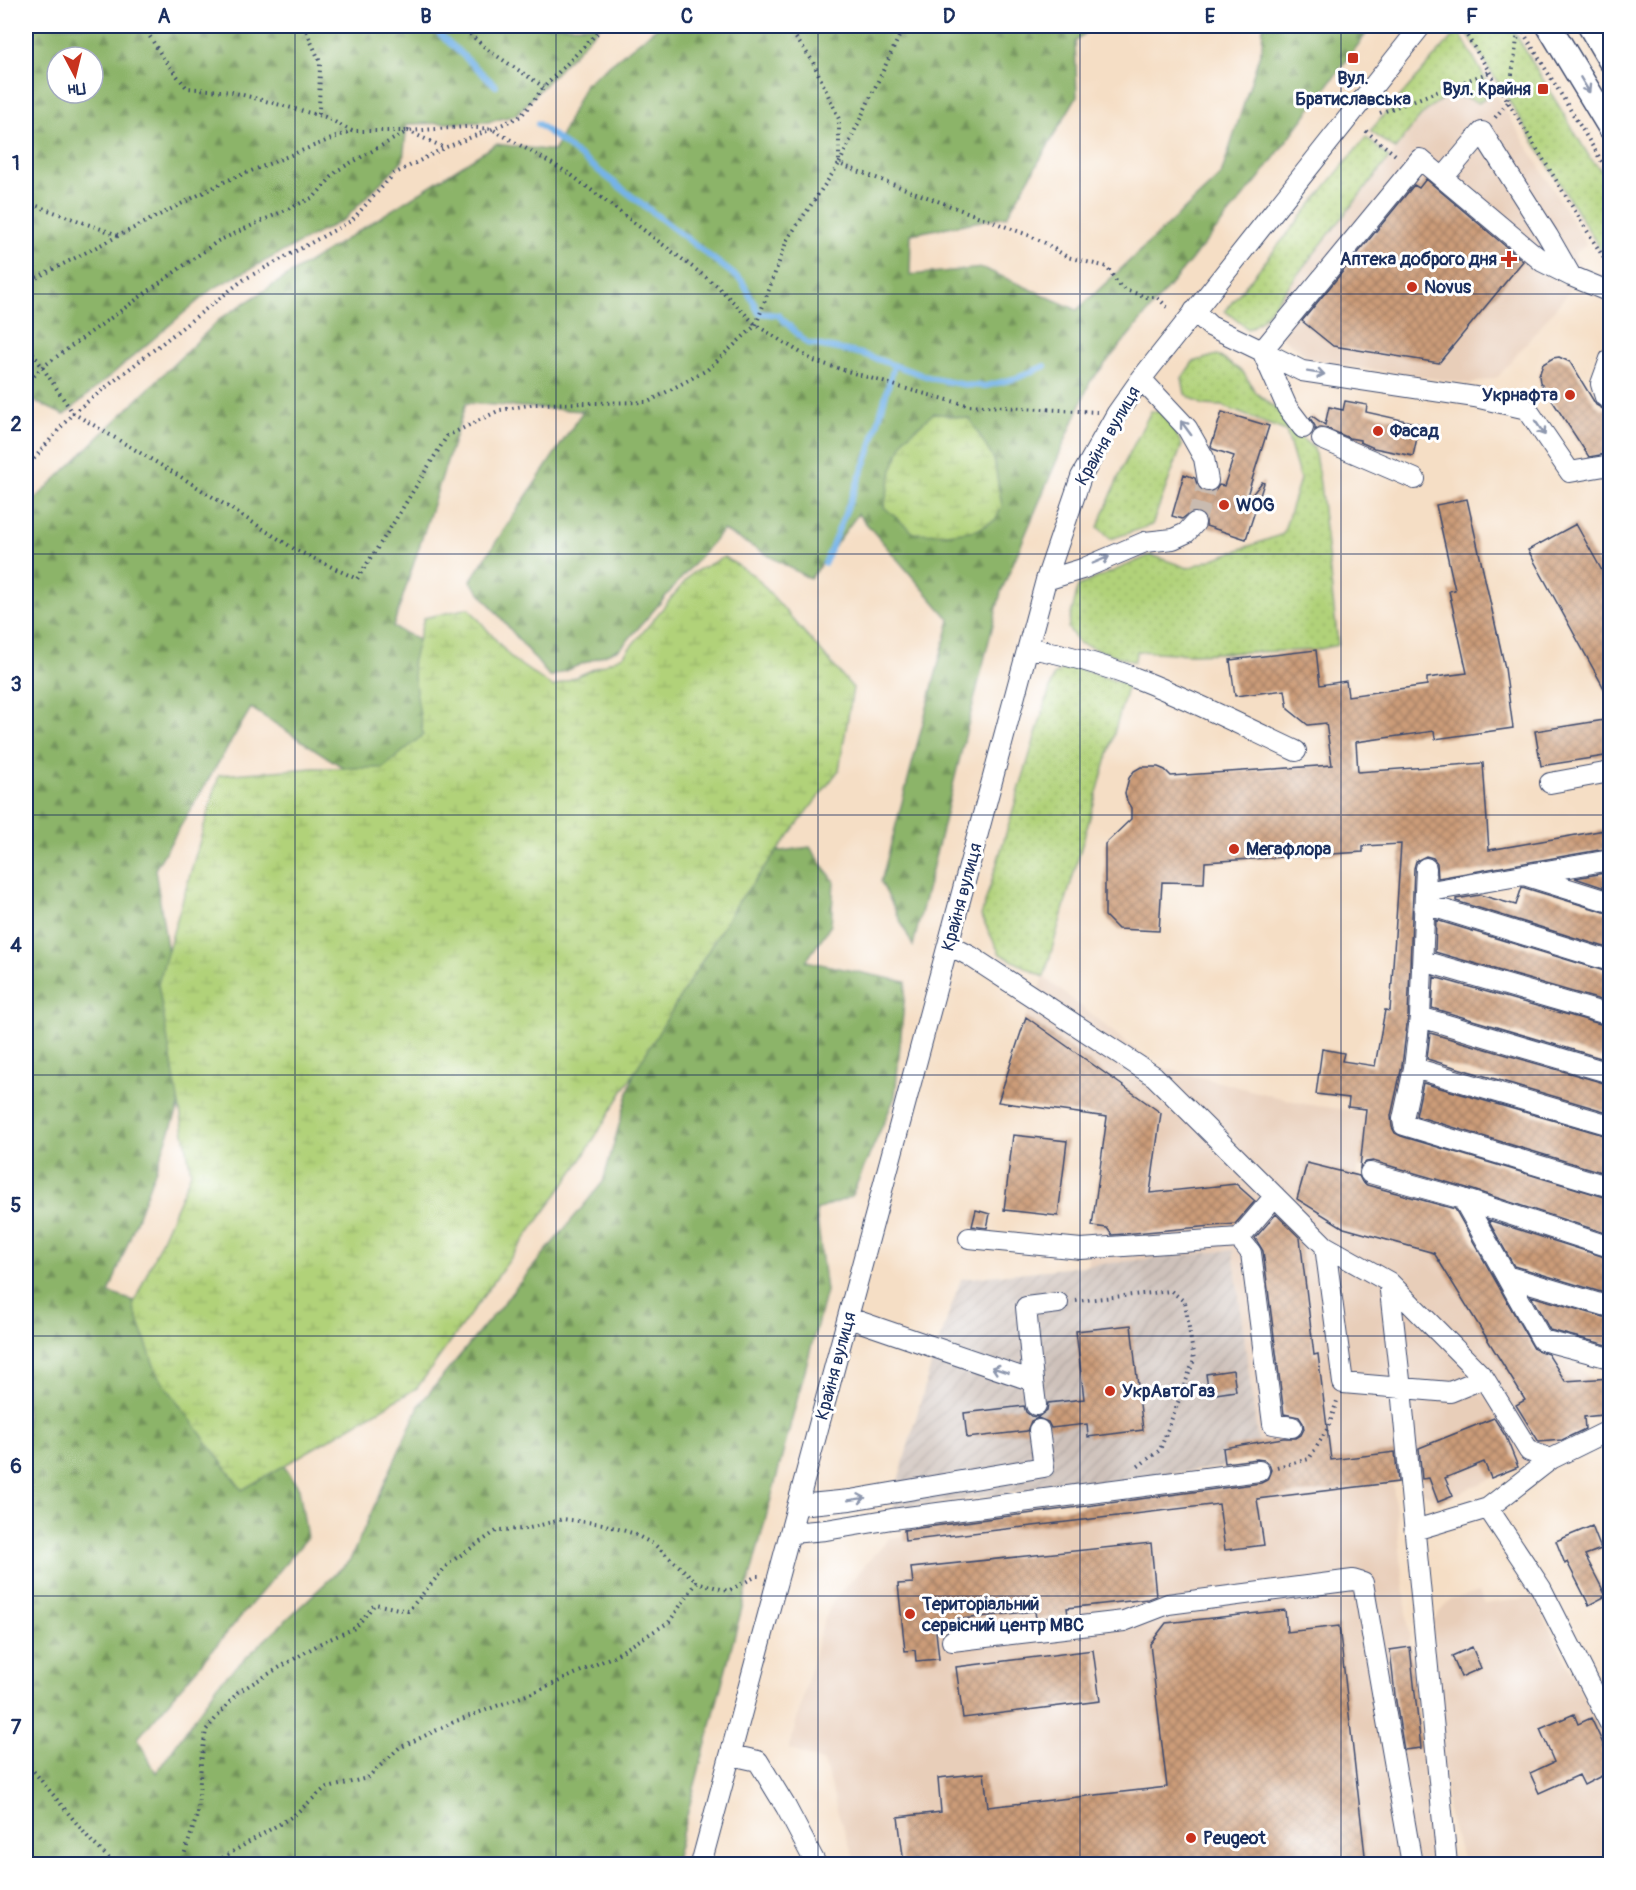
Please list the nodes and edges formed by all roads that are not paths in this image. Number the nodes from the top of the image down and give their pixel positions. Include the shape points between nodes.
1 (1421, 26) edge
2 (1549, 26) edge
3 (1590, 26) edge
4 (1611, 60) edge
5 (1611, 127) edge
6 (1443, 178) junction
7 (1571, 276) junction
8 (1611, 291) edge
9 (1194, 311) junction
10 (1262, 351) junction
11 (1611, 360) edge
12 (1141, 379) junction
13 (1605, 397) dead end
14 (1303, 428) dead end
15 (1322, 439) dead end
16 (1611, 465) edge
17 (1415, 479) dead end
18 (1208, 481) tunnel mouth
19 (1195, 523) tunnel mouth
20 (1046, 580) junction
21 (1029, 648) junction
22 (1296, 751) dead end
23 (1611, 772) edge
24 (1550, 783) dead end
25 (1611, 860) edge
26 (1426, 868) dead end
27 (1524, 875) junction
28 (1425, 898) junction
29 (1611, 902) edge
30 (949, 945) junction
31 (1423, 961) junction
32 (1611, 961) edge
33 (1611, 1015) edge
34 (1420, 1017) junction
35 (1414, 1068) junction
36 (1611, 1073) edge
37 (1611, 1125) edge
38 (1370, 1173) dead end
39 (1611, 1187) edge
40 (1275, 1196) junction
41 (1463, 1199) junction
42 (969, 1238) dead end
43 (1239, 1238) junction
44 (1325, 1245) junction
45 (1611, 1246) edge
46 (1506, 1276) junction
47 (1389, 1282) junction
48 (1058, 1303) road end
49 (1611, 1307) edge
50 (849, 1318) junction
51 (1611, 1358) edge
52 (1484, 1378) junction
53 (1033, 1381) junction
54 (1401, 1389) junction
55 (1036, 1405) dead end
56 (1292, 1427) dead end
57 (1039, 1430) dead end
58 (1611, 1430) edge
59 (1551, 1459) junction
60 (1259, 1471) road end
61 (799, 1505) junction
62 (1488, 1508) junction
63 (1414, 1530) junction
64 (791, 1533) junction
65 (952, 1641) dead end
66 (1611, 1724) edge
67 (731, 1755) junction
68 (701, 1864) edge
69 (816, 1864) edge
70 (1412, 1864) edge
71 (1447, 1864) edge

1 - 9 street, Крайня вулиця
2 -> 5 main road
3 - 4 main road
6 - 7 street via 1543,262
6 - 7 street via 1482,132
6 - 10 street via 1420,159
7 - 8 street
9 - 10 street via 1210,326
9 - 12 street, Крайня вулиця
10 - 14 street via 1287,407
10 -> 16 street via 1302,371 1527,409 1570,472
11 - 13 street via 1601,384
18 -> 12 street via 1204,458 1187,428
12 - 20 street, Крайня вулиця via 1081,477
15 - 17 street
20 -> 19 street via 1145,542 1173,539
20 - 21 street, Крайня вулиця
21 - 22 street via 1131,675
21 - 30 street, Крайня вулиця
23 - 24 street
25 - 27 street
26 - 28 street
27 - 28 street
27 - 29 street
28 - 31 street
28 - 32 street
30 - 40 street via 1154,1076
30 - 50 street, Крайня вулиця
31 - 33 street
31 - 34 street
34 - 35 street
34 - 36 street
35 - 37 street
35 - 39 street via 1404,1125
38 - 41 street
40 - 43 street
40 - 44 street
41 - 45 street
41 - 46 street
42 - 43 street via 1081,1249
43 - 56 street via 1251,1253 1273,1424
44 - 47 street
44 - 54 street via 1343,1383
46 - 49 street
46 - 51 street via 1542,1340
47 - 52 street
47 - 54 street
48 - 53 street via 1026,1307
53 -> 50 street
50 - 61 street, Крайня вулиця
52 - 54 street via 1450,1392
52 - 59 street via 1529,1451
53 - 55 street
54 - 63 street
61 -> 57 street via 1044,1467
58 - 59 street
59 - 62 street
60 - 64 street
61 - 64 street, Крайня вулиця
62 - 63 street
62 - 66 street via 1541,1588
63 - 71 street
64 - 67 street, Крайня вулиця
65 - 70 street via 1124,1622 1167,1604 1353,1580 1364,1583
67 - 68 street, Крайня вулиця
67 - 69 street via 758,1761

